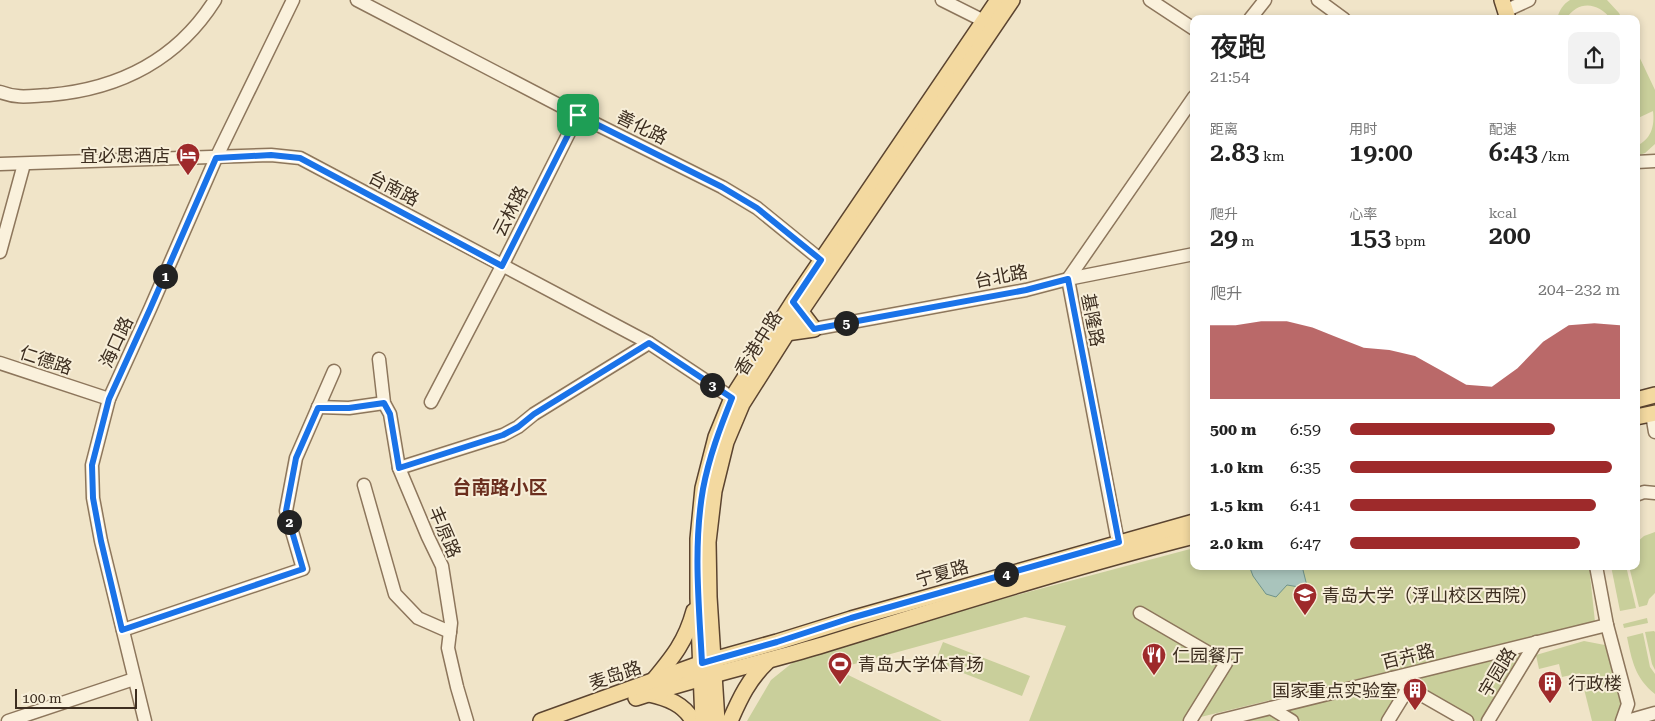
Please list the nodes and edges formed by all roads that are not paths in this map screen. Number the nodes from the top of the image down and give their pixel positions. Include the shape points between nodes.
1 (215, 0) edge
2 (293, 0) edge
3 (357, 0) edge
4 (942, 0) edge
5 (998, 0) edge
6 (1012, 0) edge
7 (1150, 0) edge
8 (1265, 0) edge
9 (1318, 0) edge
10 (1529, 0) edge
11 (1505, 10) edge
12 (1253, 15) edge
13 (1339, 15) edge
14 (989, 23) junction
15 (1190, 26) edge
16 (0, 92) edge
17 (1190, 103) edge
18 (578, 115) junction
19 (216, 158) junction
20 (1655, 161) edge
21 (1640, 162) edge
22 (0, 164) edge
23 (24, 164) junction
24 (0, 252) edge
25 (1190, 255) edge
26 (821, 260) junction
27 (502, 266) junction
28 (1068, 279) junction
29 (797, 306) junction
30 (814, 329) junction
31 (779, 334) junction
32 (649, 343) junction
33 (379, 359) dead end
34 (0, 363) edge
35 (334, 371) dead end
36 (1655, 395) edge
37 (732, 398) junction
38 (109, 399) junction
39 (1640, 399) edge
40 (431, 402) dead end
41 (384, 403) junction
42 (318, 408) junction
43 (1653, 413) edge
44 (1640, 416) edge
45 (1655, 432) edge
46 (399, 468) junction
47 (364, 486) dead end
48 (1655, 493) edge
49 (1640, 494) edge
50 (1190, 523) edge
51 (1190, 537) edge
52 (1120, 548) junction
53 (1597, 570) edge
54 (698, 598) junction
55 (1140, 613) dead end
56 (1607, 624) junction
57 (122, 630) junction
58 (450, 632) junction
59 (1536, 642) junction
60 (767, 662) junction
61 (708, 669) junction
62 (1418, 671) junction
63 (1392, 678) junction
64 (134, 679) junction
65 (651, 688) junction
66 (1409, 688) junction
67 (1271, 708) junction
68 (1655, 713) edge
69 (8, 721) edge
70 (145, 721) edge
71 (467, 721) edge
72 (541, 721) edge
73 (572, 721) edge
74 (693, 721) edge
75 (703, 721) edge
76 (717, 721) edge
77 (730, 721) edge
78 (1190, 721) edge
79 (1218, 721) edge
80 (1291, 721) edge
81 (1388, 721) edge
82 (1467, 721) edge
83 (1488, 721) edge
84 (1622, 721) edge
85 (1627, 721) edge

1 - 16 street via 169,53 137,71 100,86 68,93 16,98
2 - 19 street, 海口路
3 - 18 street, 善化路
4 - 14 street
5 - 14 main road, 香港中路
6 - 14 main road, 香港中路
7 - 15 street
8 - 12 street
9 - 13 street
10 - 11 street
14 - 26 main road, 香港中路
14 - 29 main road, 香港中路
17 - 28 street, 基隆路
18 - 26 street, 善化路 via 722,187 757,208
18 - 27 street, 云林路
19 - 23 street, 台南路
19 - 27 street, 台南路 via 271,155 300,158
19 - 38 street, 海口路
20 - 21 street
22 - 23 street, 台南路
23 - 24 street
25 - 28 street, 台北路
26 - 29 main road, 香港中路
27 - 32 street, 台南路
27 - 40 street, 云林路
28 - 30 street, 台北路 via 1026,290
28 - 52 street, 基隆路
29 - 30 main road
29 - 31 main road, 香港中路
30 - 31 main road
31 - 37 main road, 香港中路
31 - 61 main road, 香港中路 via 726,442 714,491 708,542
32 - 37 street, 台南路
32 - 46 street via 503,435
33 - 41 street, 丰原路
34 - 38 street, 仁德路
35 - 42 street
36 - 39 main road
37 - 54 main road, 香港中路 via 716,437 703,488 698,539
38 - 57 street, 海口路 via 92,465 93,498
41 - 42 street
41 - 46 street, 丰原路 via 390,414
42 - 57 street via 296,458 286,511 303,569
43 - 44 main road
43 - 45 street
46 - 58 street, 丰原路 via 442,566
47 - 58 street via 395,594 418,618
48 - 49 street
50 - 52 main road, 宁夏路
51 - 52 main road, 宁夏路
52 - 60 main road, 宁夏路
52 - 61 main road, 宁夏路 via 851,618
53 - 56 street
54 - 61 main road, 香港中路
54 - 65 main road via 689,630
55 - 78 street via 1226,663
56 - 59 street, 百卉路
56 - 84 street via 1628,704
57 - 64 street, 海口路
58 - 71 street, 丰原路 via 448,648
59 - 62 street, 百卉路
59 - 83 street, 宇园路
60 - 61 main road, 宁夏路
60 - 77 main road via 742,692
61 - 65 main road, 麦岛路
61 - 75 main road
61 - 76 main road
62 - 63 street, 百卉路
62 - 66 street
63 - 66 street
63 - 67 street, 百卉路
64 - 69 street
64 - 70 street, 海口路
65 - 72 main road, 麦岛路
65 - 73 main road, 麦岛路
65 - 74 main road via 676,703
66 - 81 street
66 - 82 street
67 - 79 street, 百卉路
67 - 80 street
68 - 85 street

